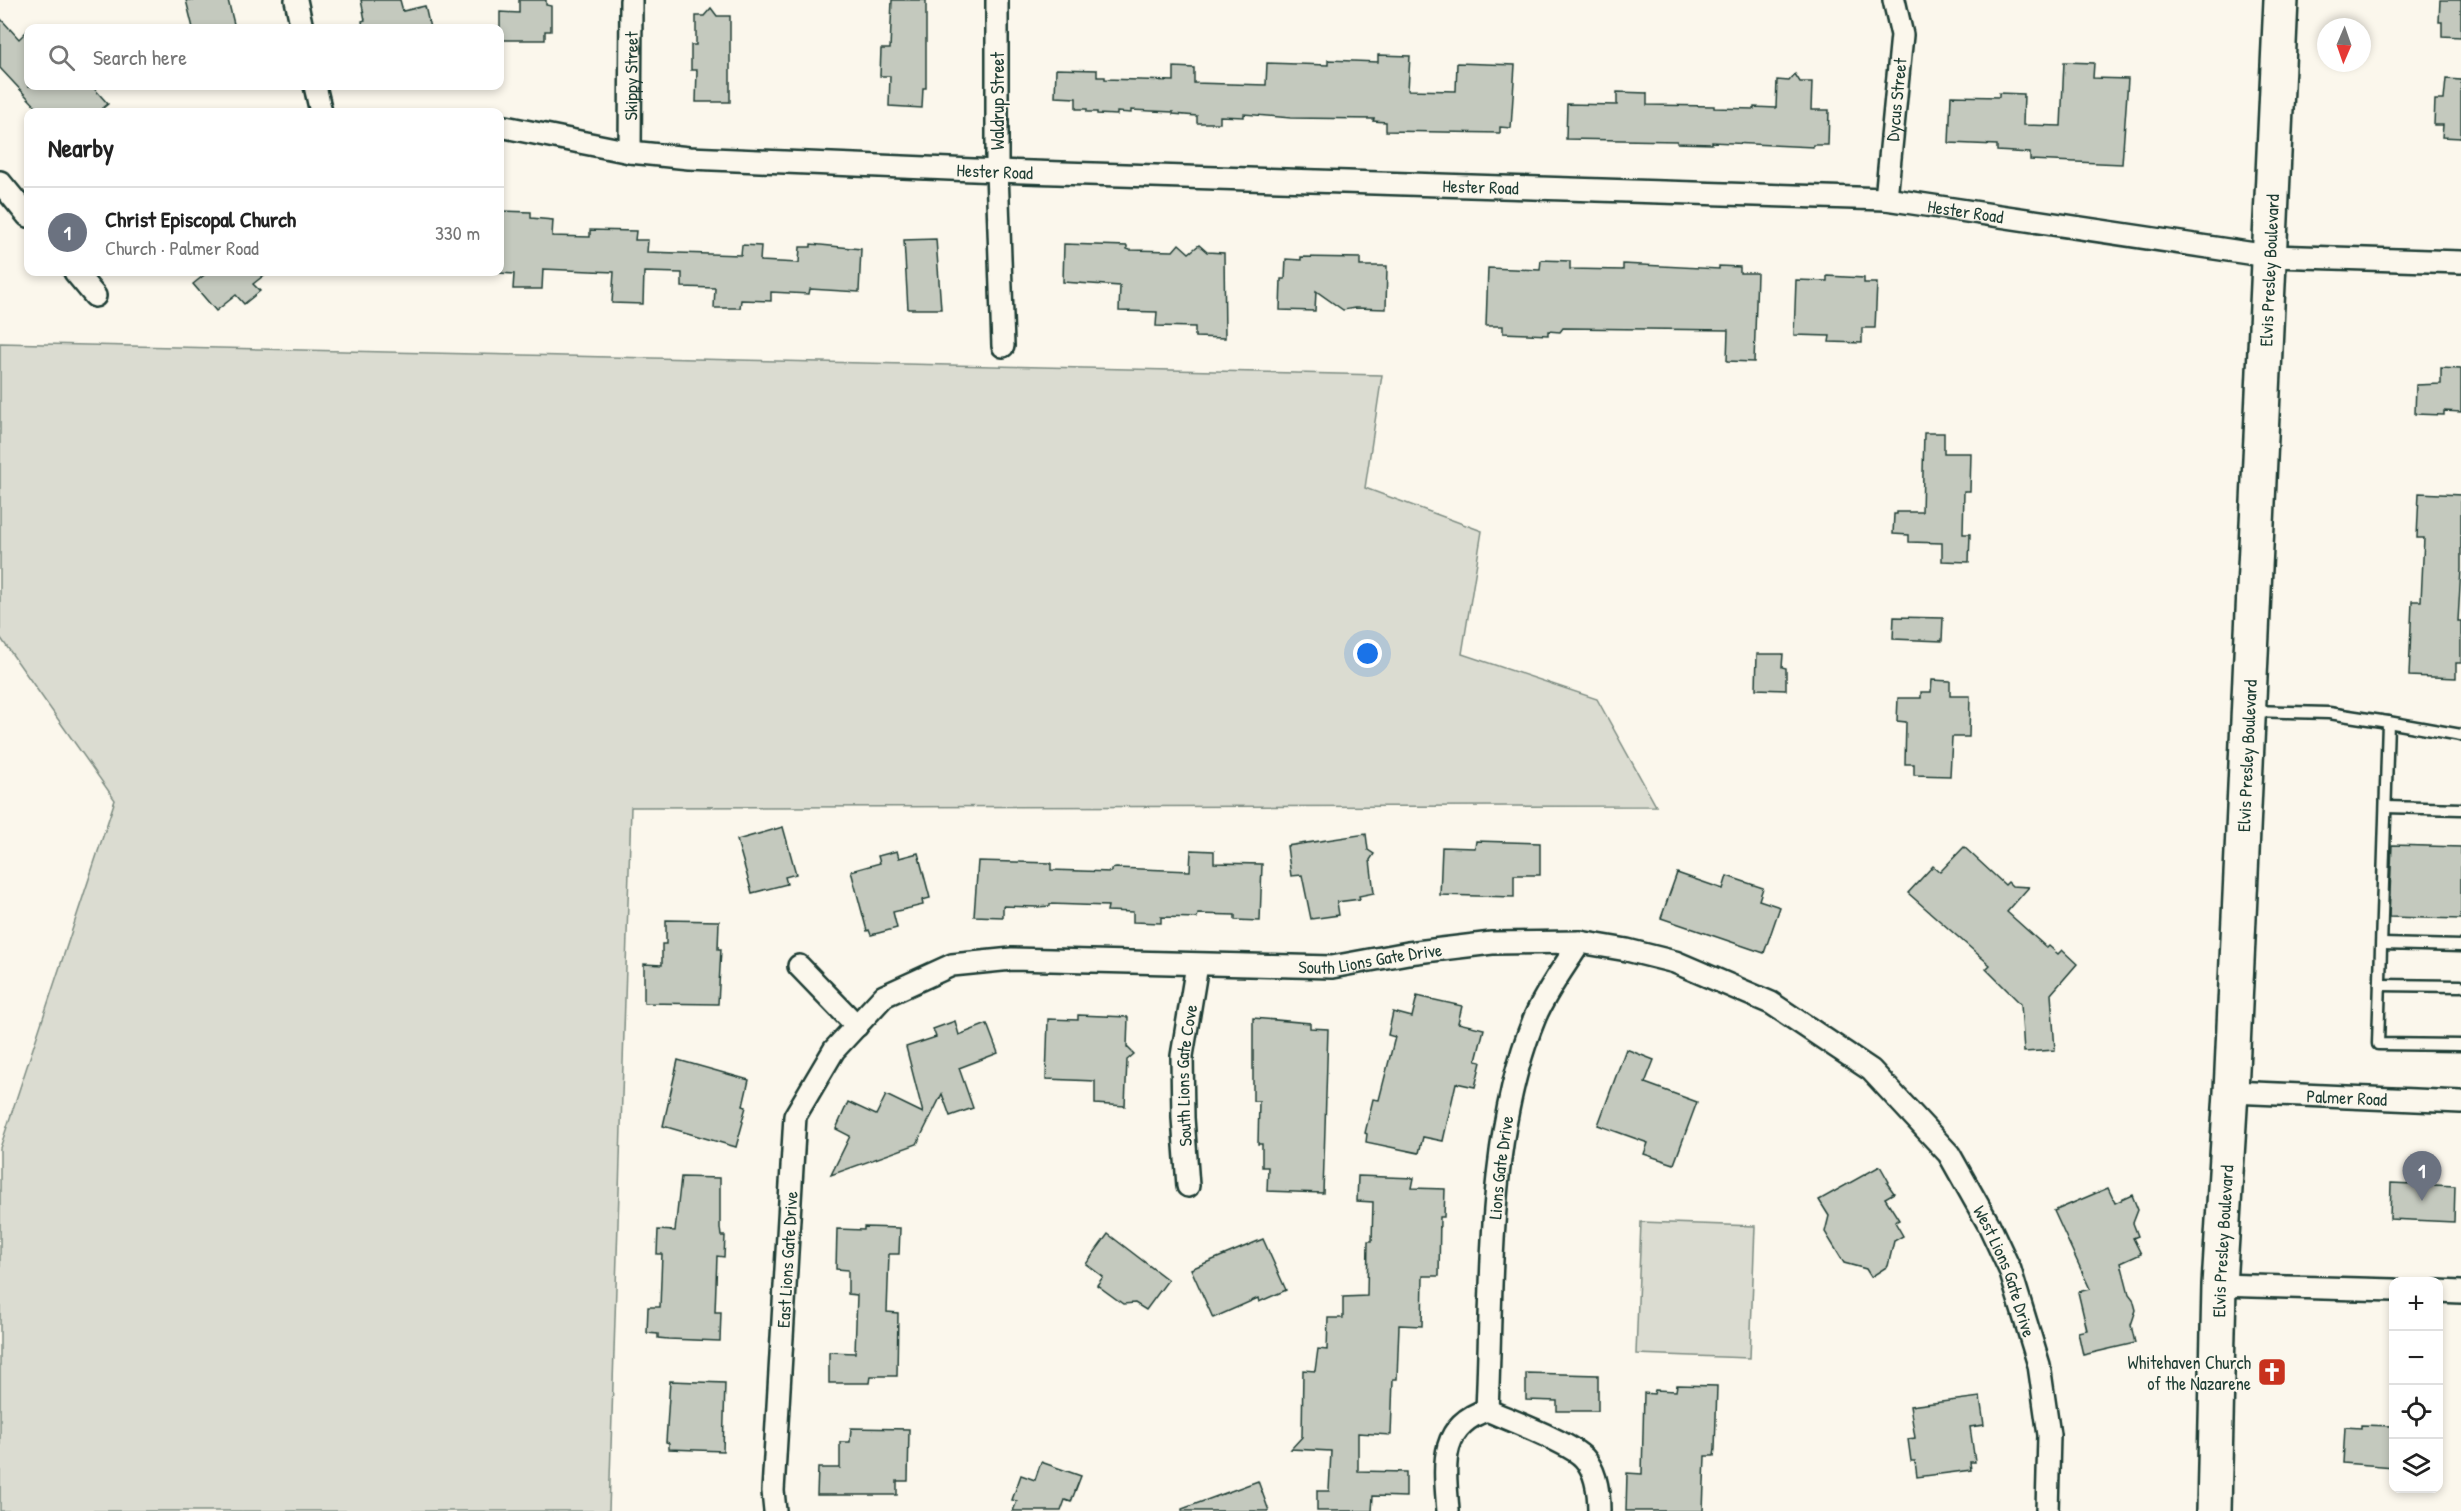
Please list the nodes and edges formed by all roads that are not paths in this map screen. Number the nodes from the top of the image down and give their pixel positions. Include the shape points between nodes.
1 (296, 0) edge
2 (631, 0) edge
3 (997, 0) edge
4 (1894, 0) edge
5 (2281, 0) edge
6 (301, 24) edge
7 (316, 90) edge
8 (320, 108) edge
9 (504, 127) edge
10 (630, 152) junction
11 (997, 171) junction
12 (0, 182) edge
13 (1886, 199) junction
14 (24, 211) edge
15 (2268, 256) junction
16 (2461, 262) edge
17 (82, 276) edge
18 (95, 296) dead end
19 (1003, 345) dead end
20 (2248, 711) junction
21 (2388, 722) junction
22 (2461, 735) edge
23 (2386, 807) junction
24 (2461, 809) edge
25 (1580, 942) junction
26 (2382, 944) junction
27 (2461, 946) edge
28 (1197, 965) junction
29 (799, 966) dead end
30 (2380, 985) junction
31 (2461, 986) edge
32 (857, 1026) junction
33 (2461, 1045) edge
34 (1870, 1070) joint
35 (2231, 1092) junction
36 (2461, 1102) edge
37 (1188, 1186) dead end
38 (2219, 1286) junction
39 (2389, 1290) edge
40 (2443, 1291) edge
41 (2461, 1292) edge
42 (1487, 1410) junction
43 (775, 1511) edge
44 (1448, 1511) edge
45 (1599, 1511) edge
46 (2047, 1511) edge
47 (2214, 1511) edge

1 - 6 street
2 - 10 street, Skippy Street
3 - 11 street, Waldrup Street
4 - 13 street, Dycus Street via 1902,35
5 - 15 main road, Elvis Presley Boulevard
7 - 8 street
9 - 10 street, Hester Road
10 - 11 street, Hester Road
11 - 13 street, Hester Road
11 - 19 street, Waldrup Street
12 - 14 street
13 - 15 street, Hester Road
15 - 16 street, Hester Road
15 - 20 main road, Elvis Presley Boulevard
17 - 18 street
20 - 21 lane via 2329,713
20 - 35 main road, Elvis Presley Boulevard
21 - 22 lane
21 - 23 lane
23 - 24 lane
23 - 26 lane
25 - 28 street, South Lions Gate Drive via 1492,943 1332,967
25 - 34 street, South Lions Gate Drive via 1675,962 1771,1003
25 - 42 street, Lions Gate Drive via 1536,1016 1506,1118 1495,1215
26 - 27 lane
26 - 30 lane
28 - 32 street, South Lions Gate Drive via 1012,959 952,966 884,996
28 - 37 street, South Lions Gate Cove via 1182,1056
29 - 32 street
30 - 31 lane
30 - 33 lane via 2378,1044
32 - 43 street, East Lions Gate Drive via 834,1050 795,1116 773,1491
34 - 46 street, West Lions Gate Drive via 1949,1154 2010,1270 2039,1365 2049,1435
35 - 36 street, Palmer Road
35 - 38 main road, Elvis Presley Boulevard
38 - 39 street
38 - 47 main road, Elvis Presley Boulevard
40 - 41 street
42 - 44 street via 1470,1416 1456,1430 1447,1449
42 - 45 street via 1585,1458 1596,1486

